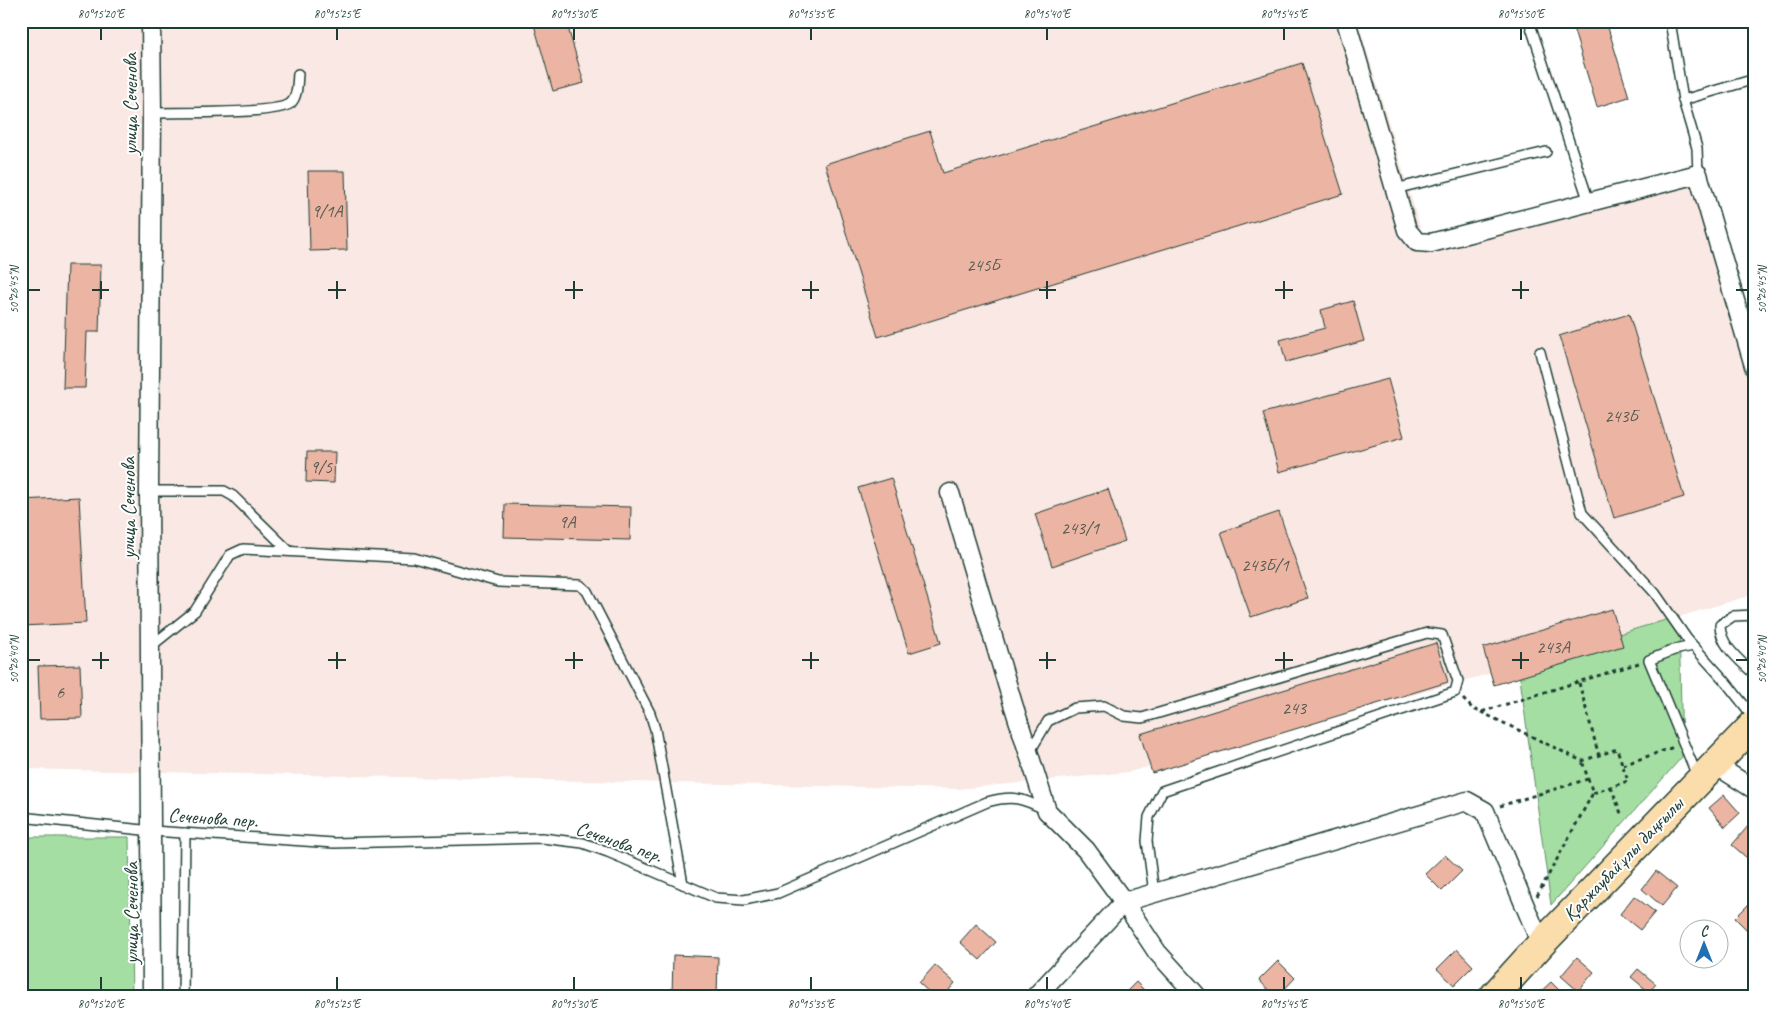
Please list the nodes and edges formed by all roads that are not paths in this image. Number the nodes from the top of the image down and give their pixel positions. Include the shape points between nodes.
1 (151, 21) edge
2 (1346, 21) edge
3 (1529, 21) edge
4 (1670, 21) edge
5 (298, 74) dead end
6 (1755, 79) edge
7 (1683, 100) junction
8 (152, 113) junction
9 (1546, 152) dead end
10 (1698, 174) junction
11 (1395, 189) junction
12 (1589, 202) junction
13 (1540, 352) dead end
14 (1755, 369) edge
15 (149, 491) junction
16 (950, 493) dead end
17 (289, 551) junction
18 (1755, 615) edge
19 (1693, 646) junction
20 (150, 647) junction
21 (1755, 674) edge
22 (1755, 719) edge
23 (1755, 724) edge
24 (1029, 753) junction
25 (1706, 772) junction
26 (1755, 790) edge
27 (1047, 811) junction
28 (21, 818) edge
29 (152, 831) junction
30 (185, 834) junction
31 (683, 884) junction
32 (1154, 893) junction
33 (1124, 902) junction
34 (1541, 944) junction
35 (152, 996) edge
36 (183, 996) edge
37 (1036, 996) edge
38 (1197, 996) edge
39 (1494, 996) edge

1 - 8 street, улица Сеченова
2 - 11 street
3 - 12 lane
4 - 7 lane
5 - 8 lane via 295,98 290,104 274,109
6 - 7 lane
7 - 10 lane via 1697,148
8 - 15 street, улица Сеченова
9 - 11 lane
10 - 12 street
10 - 14 street
11 - 12 street via 1407,230 1417,242 1431,243
13 - 19 lane via 1582,513 1655,593
15 - 17 lane via 224,491
15 - 20 street, улица Сеченова
16 - 24 street
17 - 20 lane via 243,549 230,555 195,611
17 - 31 lane via 414,558 498,582 580,585 587,591 656,729
18 - 21 lane via 1733,616 1720,625 1720,635 1729,649
19 - 22 lane
19 - 25 lane via 1649,660 1683,744
20 - 29 street, улица Сеченова
23 - 25 highway, Қаржаубайұлы даңғылы
24 - 27 street
24 - 32 lane via 1048,721 1075,708 1104,706 1124,716 1142,718 1427,633 1442,635 1458,681 1455,692 1162,791 1149,818 1147,841
25 - 26 street
25 - 34 highway, Қаржаубайұлы даңғылы
27 - 31 lane, Сеченова пер. via 1027,800 1005,797 778,893 744,900 716,898
27 - 33 street via 1086,850
28 - 29 lane, Сеченова пер.
29 - 30 lane, Сеченова пер.
29 - 35 street, улица Сеченова
30 - 31 lane, Сеченова пер. via 334,843 542,838 582,843
30 - 36 lane
32 - 33 street
32 - 34 street via 1467,801 1485,811
33 - 37 street
33 - 38 street via 1157,952
34 - 39 highway, Қаржаубайұлы даңғылы

